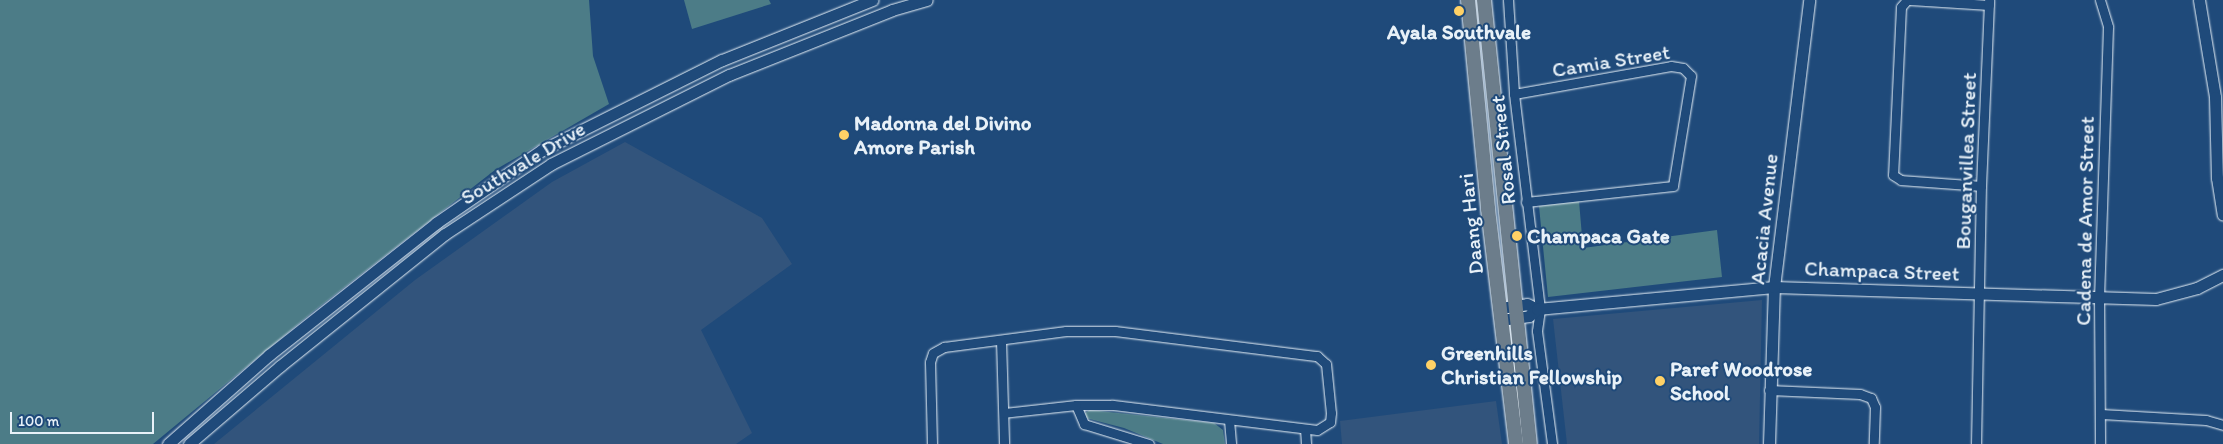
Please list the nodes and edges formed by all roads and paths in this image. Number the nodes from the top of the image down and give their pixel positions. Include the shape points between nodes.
1 (872, 0) edge
2 (927, 0) edge
3 (1468, 0) edge
4 (1484, 0) edge
5 (1508, 0) edge
6 (1810, 0) edge
7 (1909, 0) edge
8 (2100, 0) edge
9 (2199, 0) edge
10 (1989, 2) edge
11 (906, 3) edge
12 (891, 5) edge
13 (1514, 94) junction
14 (1981, 186) junction
15 (1526, 202) junction
16 (2223, 215) edge
17 (2223, 275) edge
18 (1774, 287) junction
19 (1980, 293) junction
20 (2099, 295) junction
21 (1528, 310) junction
22 (1500, 314) junction
23 (1001, 340) junction
24 (1770, 390) junction
25 (1076, 404) junction
26 (1004, 413) junction
27 (2101, 414) junction
28 (1229, 420) junction
29 (2223, 425) edge
30 (1305, 429) junction
31 (168, 444) edge
32 (188, 444) edge
33 (932, 444) edge
34 (1004, 444) edge
35 (1149, 444) edge
36 (1232, 444) edge
37 (1306, 444) edge
38 (1516, 444) edge
39 (1530, 444) edge
40 (1552, 444) edge
41 (1769, 444) edge
42 (1874, 444) edge
43 (1976, 444) edge
44 (2100, 444) edge

1 - 31 street, Southvale Drive via 722,60 542,150 422,234 270,355
2 - 11 street, Southvale Drive
3 - 22 main road, Daang Hari
4 - 21 main road, Daang Hari
5 - 13 street, Rosal Street
6 - 18 street, Acacia Avenue
7 - 10 street
7 - 14 street via 1900,7 1893,175 1901,180
8 - 20 street, Cadena de Amor Street via 2108,27
9 - 16 street via 2215,97 2217,178
10 - 14 street, Bouganvillea Street
11 - 12 street, Southvale Drive
12 - 32 street, Southvale Drive via 729,75 552,164 445,234
13 - 15 street, Rosal Street
13 - 15 street, Camia Street via 1671,66 1683,68 1691,76 1673,186
14 - 19 street, Bouganvillea Street
15 - 21 street, Rosal Street
17 - 20 street, Champaca Street via 2174,296 2156,299
18 - 19 street, Champaca Street
18 - 21 street, Champaca Street
18 - 24 street, Acacia Avenue
19 - 20 street, Champaca Street
19 - 43 street, Bouganvillea Street
20 - 27 street, Cadena de Amor Street
21 - 22 street, Champaca Street
21 - 39 main road, Daang Hari
21 - 40 street, Rosal Street via 1537,331
22 - 38 main road, Daang Hari
23 - 26 street
23 - 30 street via 1066,331 1116,331 1317,356 1326,364 1330,422 1324,428
23 - 33 street via 944,347 933,353 930,362
24 - 41 street, Acacia Avenue
24 - 42 street via 1860,394 1871,398 1875,407
25 - 26 street
25 - 28 street via 1112,405
25 - 35 street via 1084,424
26 - 34 street
27 - 29 street via 2198,420
27 - 44 street, Cadena de Amor Street
28 - 30 street
28 - 36 street
30 - 37 street

